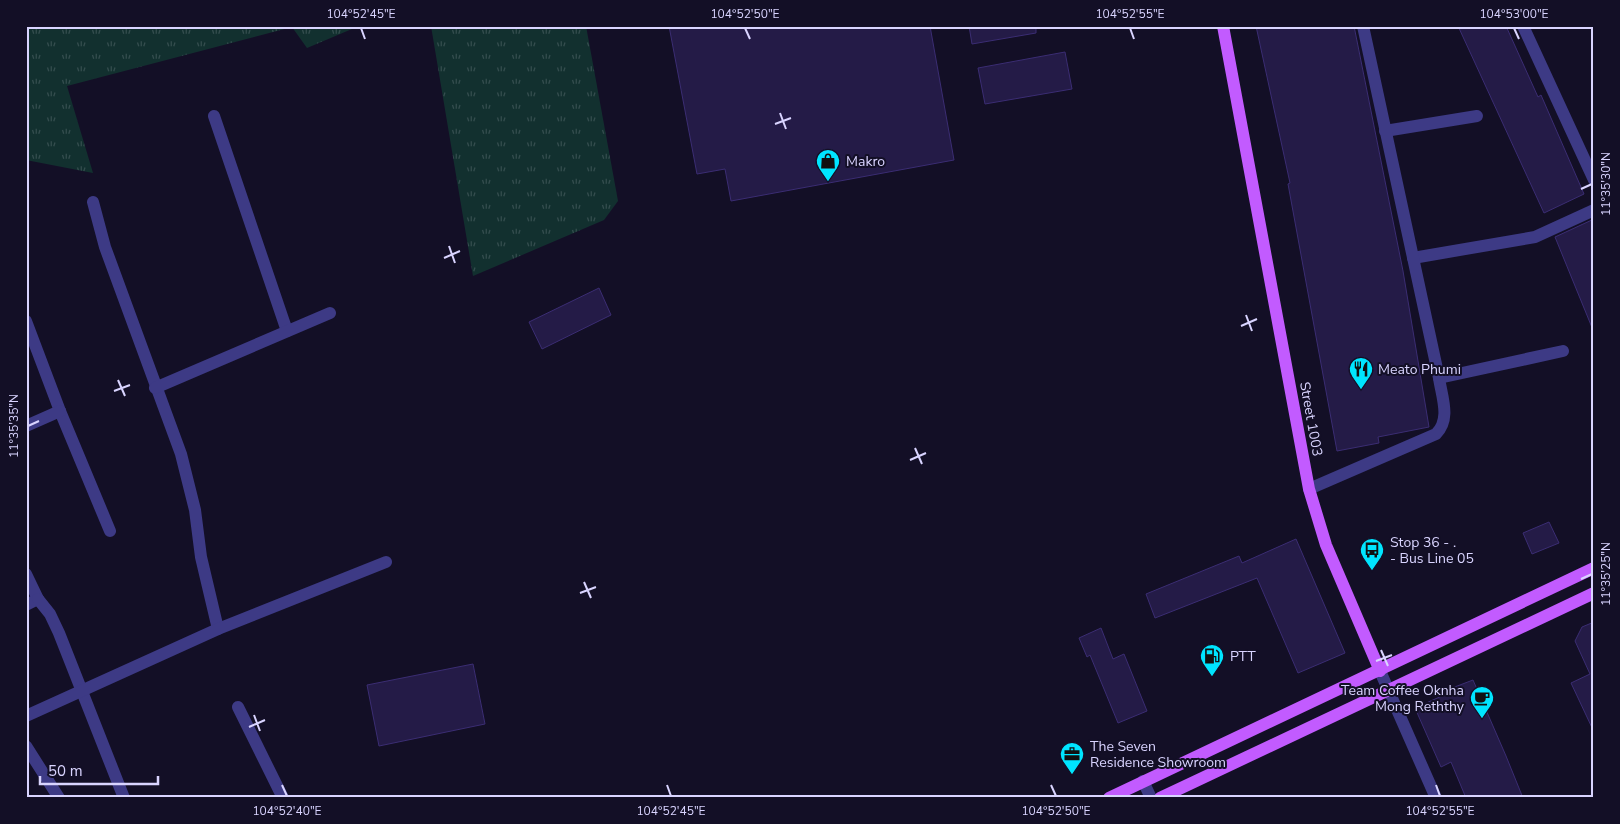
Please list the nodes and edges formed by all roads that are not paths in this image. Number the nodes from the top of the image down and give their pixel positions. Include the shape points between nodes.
1 (1223, 26) edge
2 (1364, 26) edge
3 (1523, 26) edge
4 (214, 116) dead end
5 (1477, 116) dead end
6 (1385, 132) junction
7 (1594, 180) edge
8 (93, 202) dead end
9 (1594, 210) edge
10 (1413, 258) junction
11 (330, 313) dead end
12 (26, 321) edge
13 (287, 330) junction
14 (1563, 351) dead end
15 (1438, 378) junction
16 (155, 388) junction
17 (60, 411) junction
18 (26, 426) edge
19 (1309, 489) junction
20 (110, 531) dead end
21 (386, 562) dead end
22 (1594, 568) edge
23 (26, 574) edge
24 (1594, 593) edge
25 (38, 599) junction
26 (26, 606) edge
27 (218, 629) junction
28 (1380, 671) junction
29 (80, 690) junction
30 (1389, 690) junction
31 (238, 707) dead end
32 (26, 716) edge
33 (26, 746) edge
34 (1144, 781) junction
35 (1124, 794) edge
36 (59, 798) edge
37 (124, 798) edge
38 (283, 798) edge
39 (1108, 798) edge
40 (1151, 798) edge
41 (1160, 798) edge
42 (1436, 798) edge

1 - 19 main road, Street 1003
2 - 6 street
3 - 7 street
4 - 13 street
5 - 6 street
6 - 10 street
8 - 16 street via 105,247
9 - 10 street via 1535,236
10 - 15 street
11 - 13 street
12 - 17 street
13 - 16 street
14 - 15 street
15 - 19 street via 1445,419 1436,434
16 - 27 street via 181,454
17 - 18 street
17 - 20 street
19 - 28 main road, Street 1003 via 1326,545
21 - 27 street
22 - 28 main road
23 - 25 street
24 - 30 main road
25 - 26 street
25 - 29 street via 53,621
27 - 29 street
28 - 30 street, Street 1003
28 - 34 main road
29 - 32 street
29 - 37 street
30 - 41 main road
30 - 42 street, Street 1003
31 - 38 street
33 - 36 street
34 - 35 main road
34 - 40 street
35 - 39 main road

